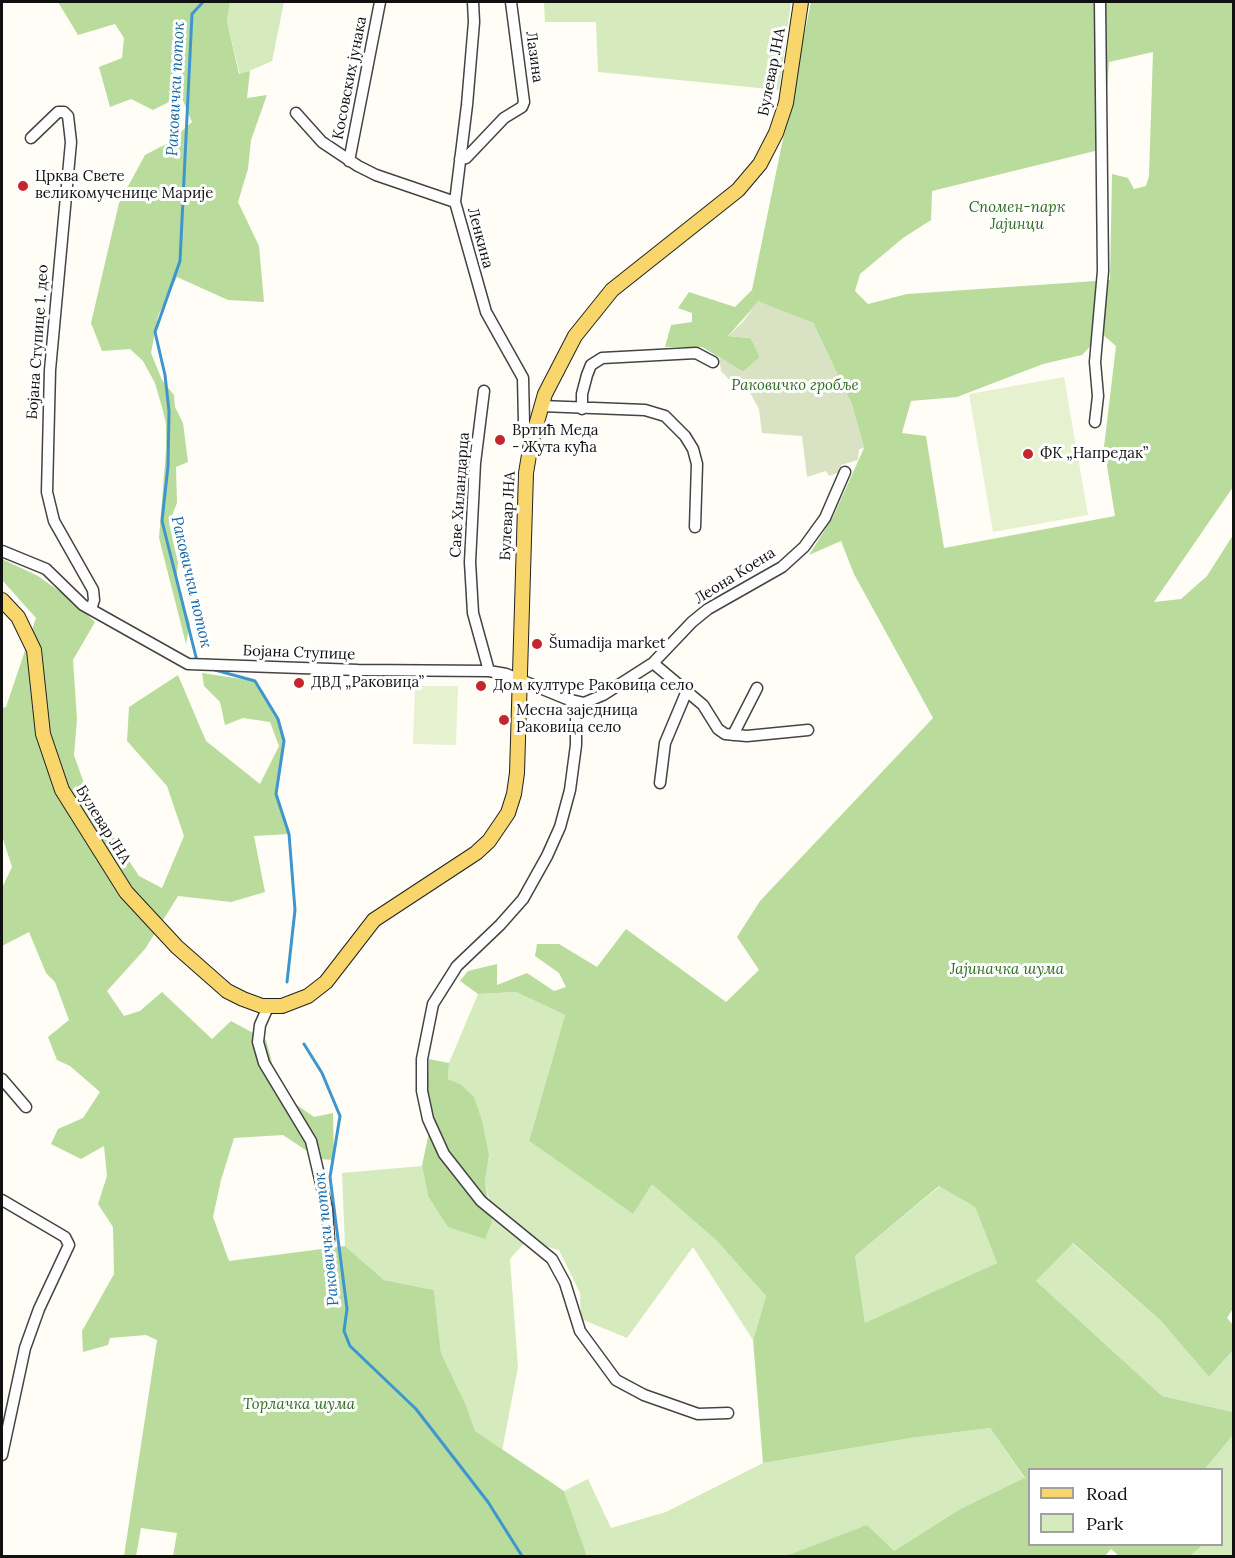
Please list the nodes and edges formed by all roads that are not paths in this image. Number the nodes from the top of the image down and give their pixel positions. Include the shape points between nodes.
1 (380, 2) edge
2 (473, 2) edge
3 (511, 2) edge
4 (801, 2) edge
5 (1100, 2) edge
6 (296, 113) dead end
7 (31, 138) dead end
8 (460, 159) junction
9 (349, 161) junction
10 (455, 202) junction
11 (713, 362) dead end
12 (484, 391) dead end
13 (541, 406) junction
14 (582, 410) junction
15 (1095, 422) dead end
16 (534, 432) junction
17 (845, 472) dead end
18 (695, 527) dead end
19 (2, 551) edge
20 (2, 600) edge
21 (91, 609) junction
22 (653, 663) junction
23 (489, 671) junction
24 (519, 678) junction
25 (756, 688) dead end
26 (686, 693) junction
27 (576, 702) junction
28 (808, 730) dead end
29 (732, 735) junction
30 (660, 783) dead end
31 (268, 1007) junction
32 (2, 1079) edge
33 (26, 1107) dead end
34 (2, 1200) edge
35 (330, 1240) dead end
36 (728, 1413) dead end
37 (2, 1455) edge

1 - 9 street, Косовских јунака
2 - 8 street, Ленкина via 471,68
3 - 8 street, Лазина via 524,102 466,158
4 - 13 main road, Булевар ЈНА via 786,103 777,133 760,164 738,190 622,281 593,311 566,351
5 - 15 street via 1103,271 1095,362
6 - 9 street, Косовских јунака via 322,142
7 - 21 street, Бојана Ступице 1. део via 58,112 68,116 70,151 50,370 47,492 54,521 93,590
8 - 10 street, Ленкина
9 - 10 street, Косовских јунака via 376,175
10 - 16 street, Ленкина via 486,312 523,378 524,423
11 - 14 street via 696,353 602,358 591,365 586,375
12 - 23 street, Саве Хиландарца via 475,464 470,562 473,613
13 - 14 street
13 - 16 main road, Булевар ЈНА
14 - 18 street via 657,413 678,429 690,443 697,464
16 - 24 main road, Булевар ЈНА via 524,498
17 - 22 street, Леона Коена via 825,518 804,547 782,567 708,609
19 - 21 street, Бојана Ступице via 46,569
20 - 31 main road, Булевар ЈНА via 18,617 34,650 47,751 62,790 91,840 126,892 177,947 227,991
21 - 23 street, Бојана Ступице via 190,664
22 - 26 street
22 - 27 street, Леона Коена via 603,695
23 - 24 street, Бојана Ступице
24 - 27 street
24 - 31 main road, Булевар ЈНА via 516,784 501,825 476,853 383,912 317,989 298,1002
25 - 29 street
26 - 29 street via 703,705 721,731
26 - 30 street via 665,743
27 - 36 street via 574,765 560,827 528,893 451,973 433,1004 422,1059 424,1104 435,1139 469,1188 488,1209 552,1259 565,1283 580,1331 616,1380 644,1395 698,1414
28 - 29 street
31 - 35 street via 258,1042 280,1093 311,1140
32 - 33 street
34 - 37 street via 65,1236 69,1245 25,1348

